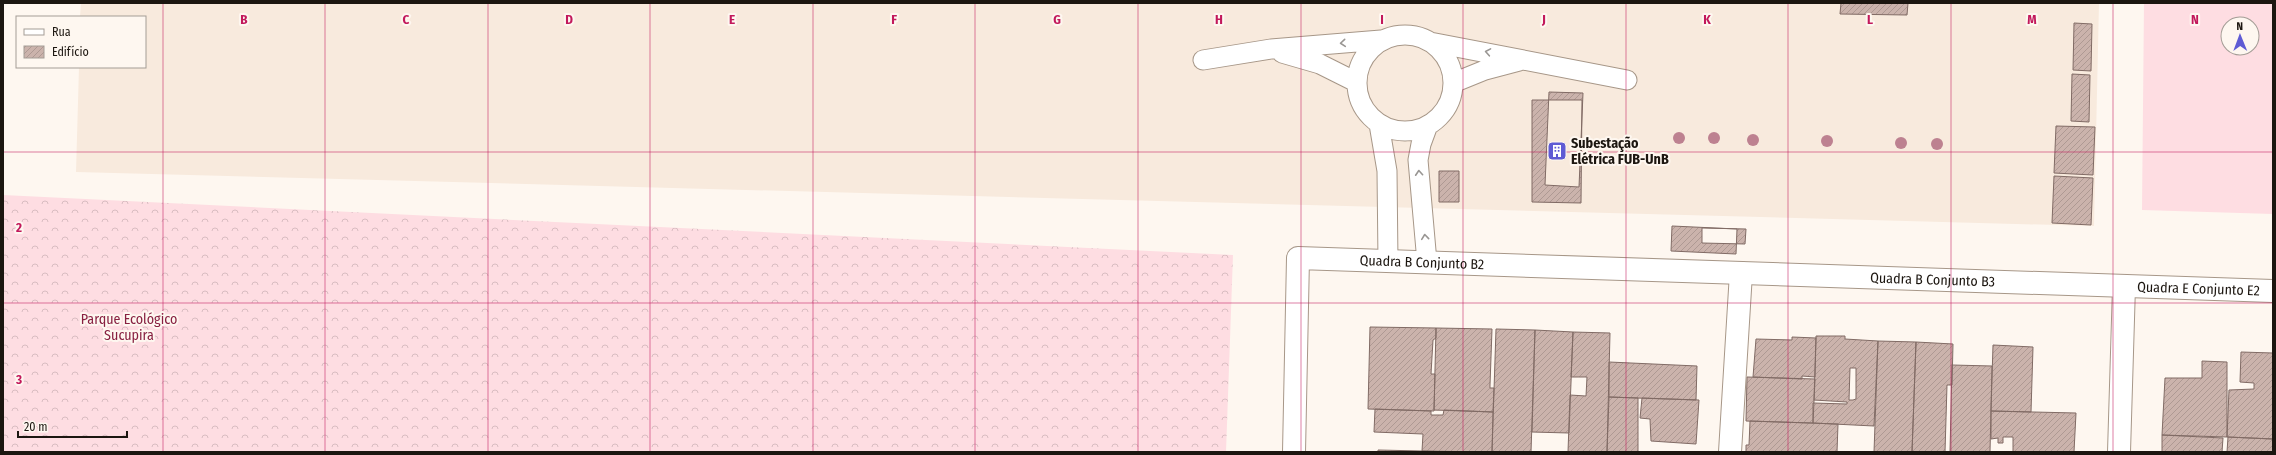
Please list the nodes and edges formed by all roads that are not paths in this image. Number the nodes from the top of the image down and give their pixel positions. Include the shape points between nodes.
1 (1382, 40) junction
2 (1430, 42) junction
3 (1272, 49) junction
4 (1526, 59) junction
5 (1203, 60) dead end
6 (1627, 80) dead end
7 (1356, 82) junction
8 (1453, 84) junction
9 (1380, 124) junction
10 (1428, 125) junction
11 (1388, 261) junction
12 (1427, 262) junction
13 (1740, 273) junction
14 (2124, 286) junction
15 (2273, 291) edge
16 (1294, 452) edge
17 (1730, 452) edge
18 (2119, 452) edge

1 - 2 lane via 1397,35 1414,35
1 -> 3 lane
1 - 7 lane via 1368,51 1360,65
4 -> 2 lane
2 - 8 lane via 1451,67
3 - 5 lane
3 - 7 lane via 1320,64
4 - 6 lane
4 - 8 lane via 1485,70
7 - 9 lane via 1359,98 1367,113
8 - 10 lane via 1450,100 1441,114
9 - 10 lane via 1395,130 1412,130
9 - 11 lane via 1387,171
12 -> 10 lane via 1418,160
11 - 12 street, Quadra B Conjunto B2
11 - 16 street, Quadra B Conjunto B2 via 1298,258
12 - 13 street, Quadra B Conjunto B2
13 - 14 street, Quadra B Conjunto B3
13 - 17 street
14 - 15 street, Quadra E Conjunto E2
14 - 18 street

